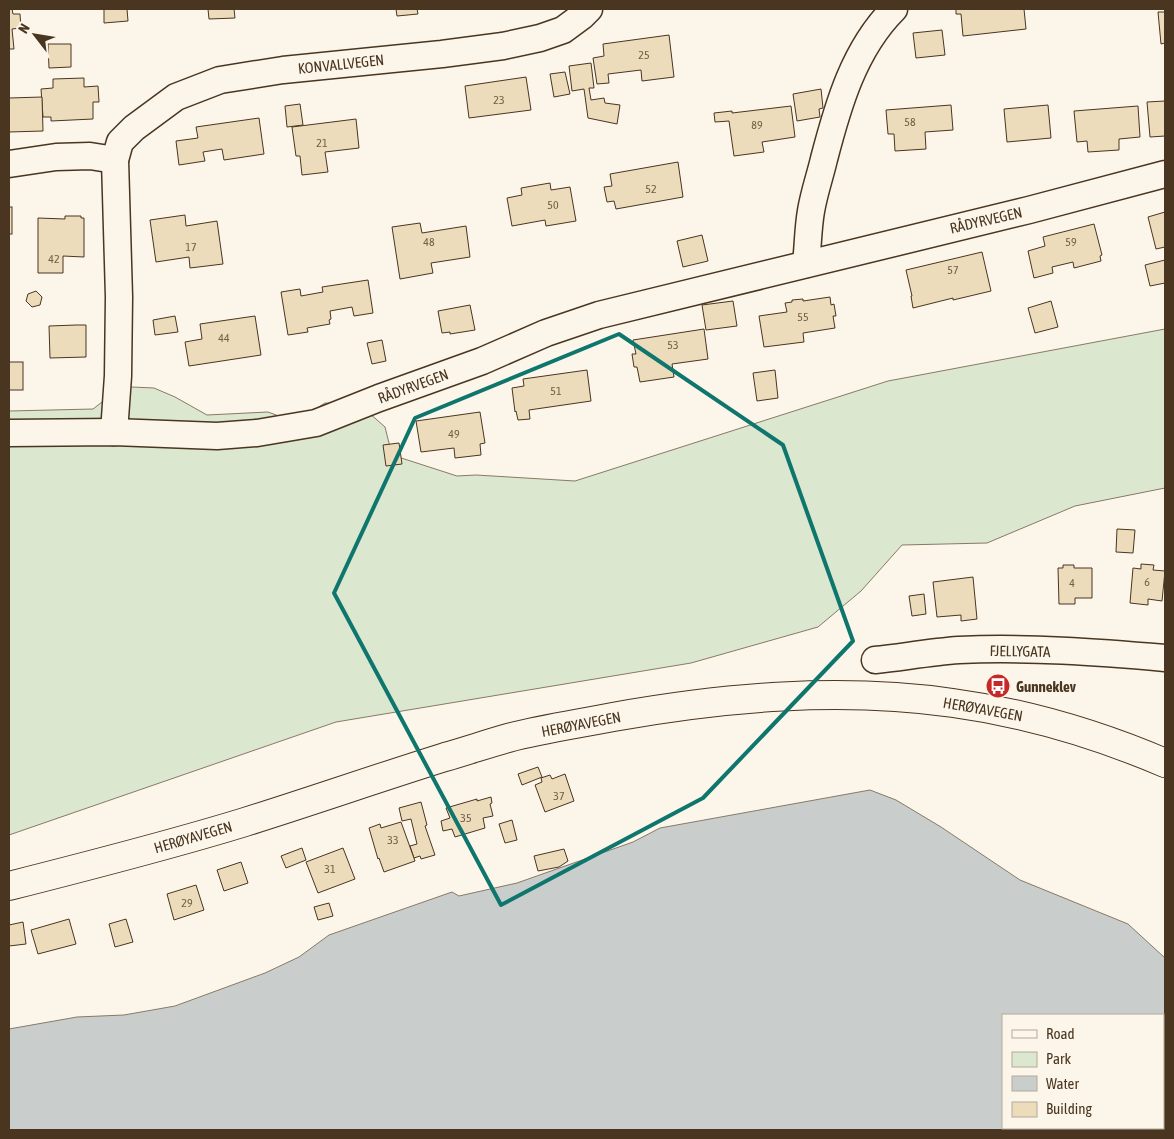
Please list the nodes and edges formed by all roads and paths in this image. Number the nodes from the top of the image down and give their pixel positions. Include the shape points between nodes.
1 (589, 9) edge
2 (894, 9) edge
3 (115, 160) junction
4 (9, 164) edge
5 (1165, 174) edge
6 (806, 264) junction
7 (9, 432) edge
8 (114, 432) junction
9 (1165, 658) edge
10 (875, 660) dead end
11 (1165, 763) edge
12 (9, 886) edge

1 - 3 street, KONVALLVEGEN via 563,30 503,46 220,80 176,98 134,128 120,142
2 - 6 street via 866,44 846,86 811,211
3 - 4 street via 90,156 56,157
3 - 8 street, KONVALLVEGEN via 119,297
5 - 6 street, RÅDYRVEGEN
6 - 8 street, RÅDYRVEGEN via 599,315 316,423 256,434 217,436
7 - 8 street, RÅDYRVEGEN
9 - 10 street, FJELLYGATA via 1116,653 958,650
11 - 12 highway, HERØYAVEGEN via 1105,739 1052,723 954,703 855,695 742,699 635,714 508,738 248,821

